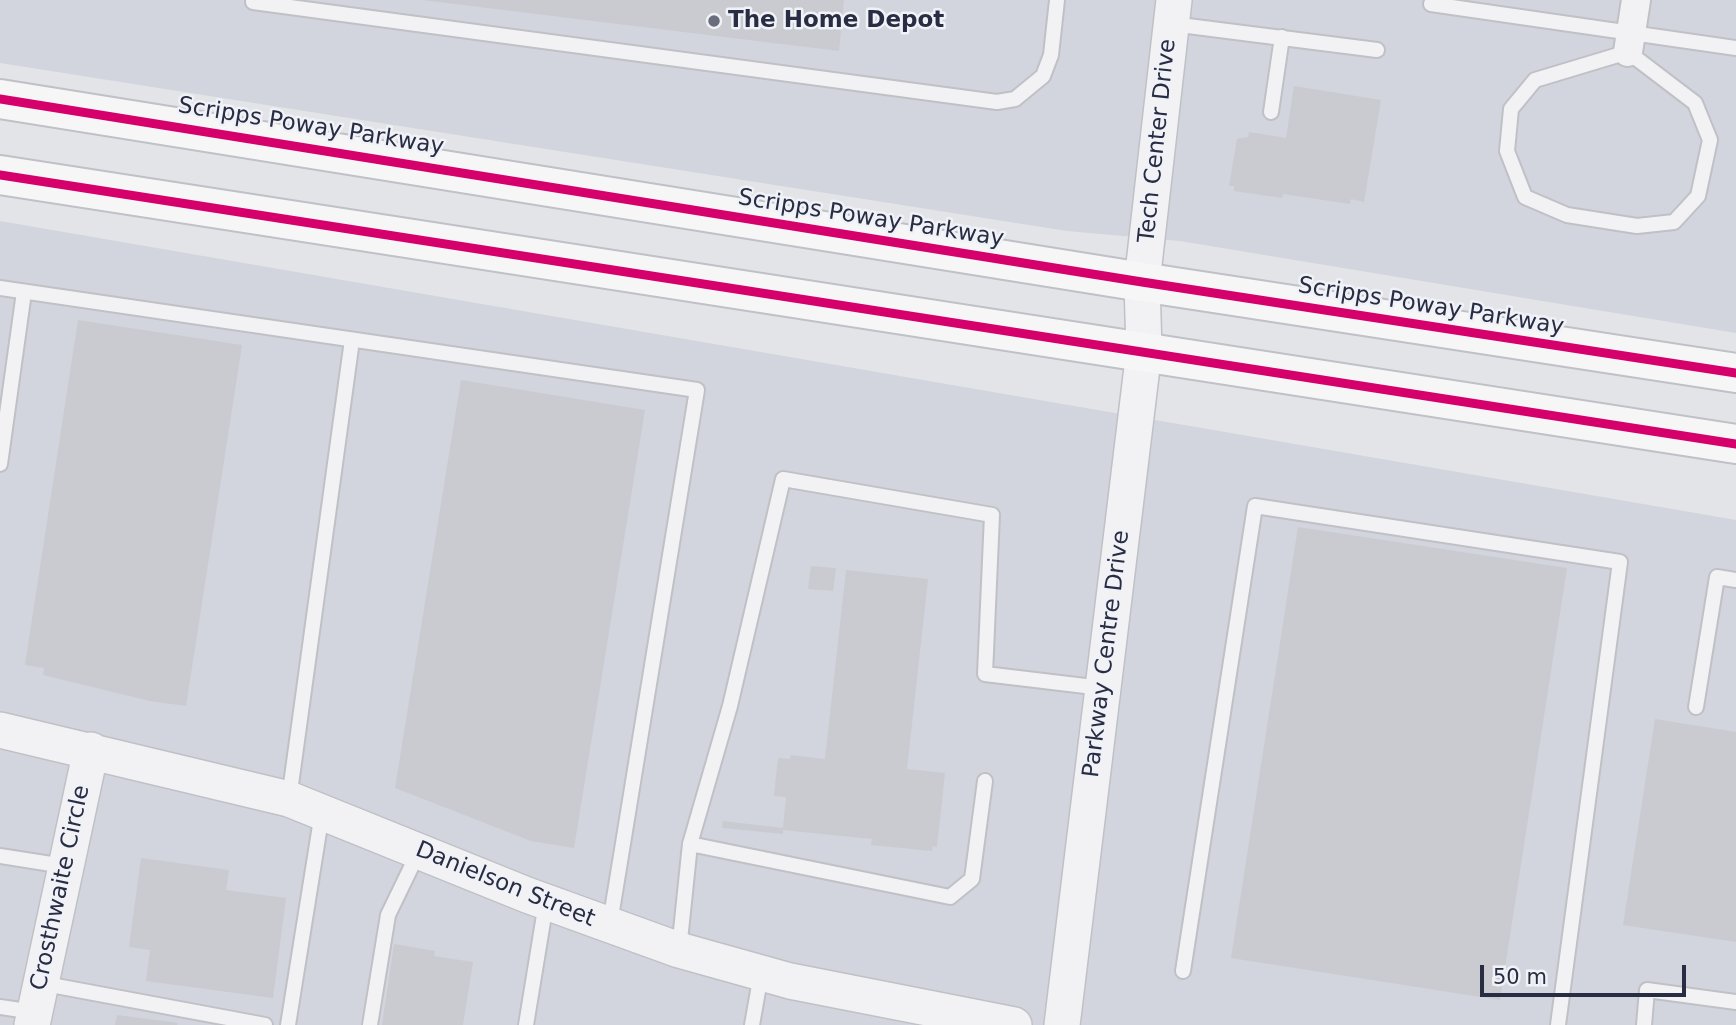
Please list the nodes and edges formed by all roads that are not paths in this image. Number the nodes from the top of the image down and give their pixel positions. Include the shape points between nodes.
1 (1057, 0) edge
2 (1636, 0) edge
3 (249, 1) edge
4 (1431, 4) dead end
5 (1172, 12) edge
6 (1282, 37) junction
7 (1630, 41) junction
8 (1736, 48) edge
9 (1377, 50) dead end
10 (0, 99) edge
11 (1271, 112) dead end
12 (0, 175) edge
13 (1142, 282) junction
14 (0, 288) edge
15 (24, 292) junction
16 (352, 340) junction
17 (1144, 351) junction
18 (1736, 373) edge
19 (1736, 444) edge
20 (0, 464) edge
21 (1736, 580) edge
22 (1103, 688) junction
23 (1696, 706) dead end
24 (0, 730) edge
25 (91, 750) junction
26 (985, 781) dead end
27 (289, 799) junction
28 (323, 812) junction
29 (690, 844) junction
30 (419, 851) junction
31 (0, 856) edge
32 (64, 866) junction
33 (547, 902) junction
34 (609, 926) junction
35 (679, 950) junction
36 (1183, 971) dead end
37 (761, 973) junction
38 (1736, 1002) edge
39 (0, 1007) edge
40 (36, 1007) edge
41 (265, 1025) edge
42 (288, 1025) edge
43 (370, 1025) edge
44 (527, 1025) edge
45 (752, 1025) edge
46 (1014, 1025) edge
47 (1062, 1025) edge
48 (1558, 1025) edge
49 (1644, 1025) edge

1 - 3 lane via 1051,54 1043,76 1015,99 997,102
2 - 7 street
4 - 7 lane
5 - 6 lane
5 - 13 street, Tech Center Drive
6 - 9 lane
6 - 11 lane
7 - 7 lane via 1535,80 1511,109 1507,151 1525,197 1567,215 1637,226 1674,222 1698,197 1710,141 1695,103
7 - 8 lane
10 - 13 main road, Scripps Poway Parkway
12 - 17 main road
13 - 17 street, Parkway Centre Drive
13 - 18 main road, Scripps Poway Parkway
14 - 15 lane
15 - 16 lane
15 - 20 lane
16 - 27 lane
16 - 34 lane via 697,390
17 - 19 main road
17 - 22 street, Parkway Centre Drive
21 - 23 lane via 1717,577
22 - 29 lane via 985,674 992,515 783,479 733,693
22 - 47 street, Parkway Centre Drive
24 - 25 street, Danielson Street
25 - 27 street, Danielson Street
25 - 32 street, Crosthwaite Circle
26 - 29 lane via 972,879 950,897
27 - 28 street, Danielson Street
28 - 30 street, Danielson Street
28 - 42 lane
29 - 35 lane
30 - 33 street, Danielson Street
30 - 43 lane via 388,915
31 - 32 lane
32 - 40 street, Crosthwaite Circle
33 - 34 street, Danielson Street
33 - 44 lane
34 - 35 street, Danielson Street
35 - 37 street, Danielson Street
36 - 48 lane via 1255,506 1620,562
37 - 45 lane
37 - 46 street, Danielson Street
38 - 49 lane via 1647,990
39 - 40 lane
40 - 41 lane

